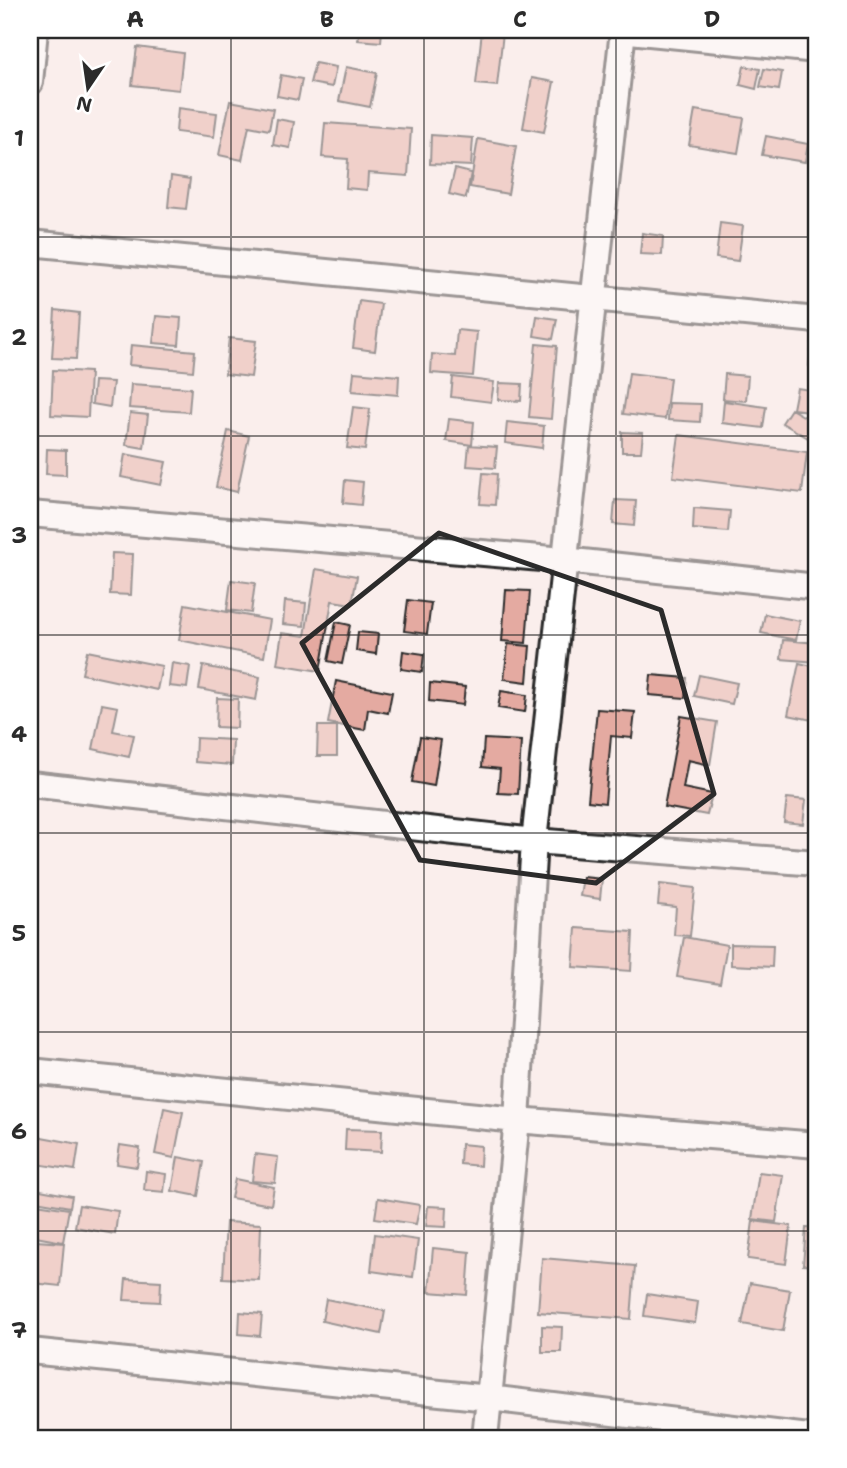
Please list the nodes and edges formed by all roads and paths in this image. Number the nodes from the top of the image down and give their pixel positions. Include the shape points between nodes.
1 (35, 30) edge
2 (622, 30) edge
3 (817, 50) edge
4 (30, 82) edge
5 (30, 243) edge
6 (594, 298) junction
7 (817, 320) edge
8 (30, 514) edge
9 (564, 560) junction
10 (817, 587) edge
11 (30, 783) edge
12 (534, 841) junction
13 (817, 863) edge
14 (30, 1071) edge
15 (517, 1120) junction
16 (817, 1145) edge
17 (30, 1351) edge
18 (489, 1398) junction
19 (485, 1438) edge
20 (817, 1438) edge

1 - 4 street
2 - 3 street
2 - 6 street
5 - 6 street
6 - 7 street
6 - 9 street
8 - 9 street
9 - 10 street
9 - 12 street
11 - 12 street
12 - 13 street
12 - 15 street
14 - 15 street
15 - 16 street
15 - 18 street
17 - 18 street
18 - 19 street
18 - 20 street

